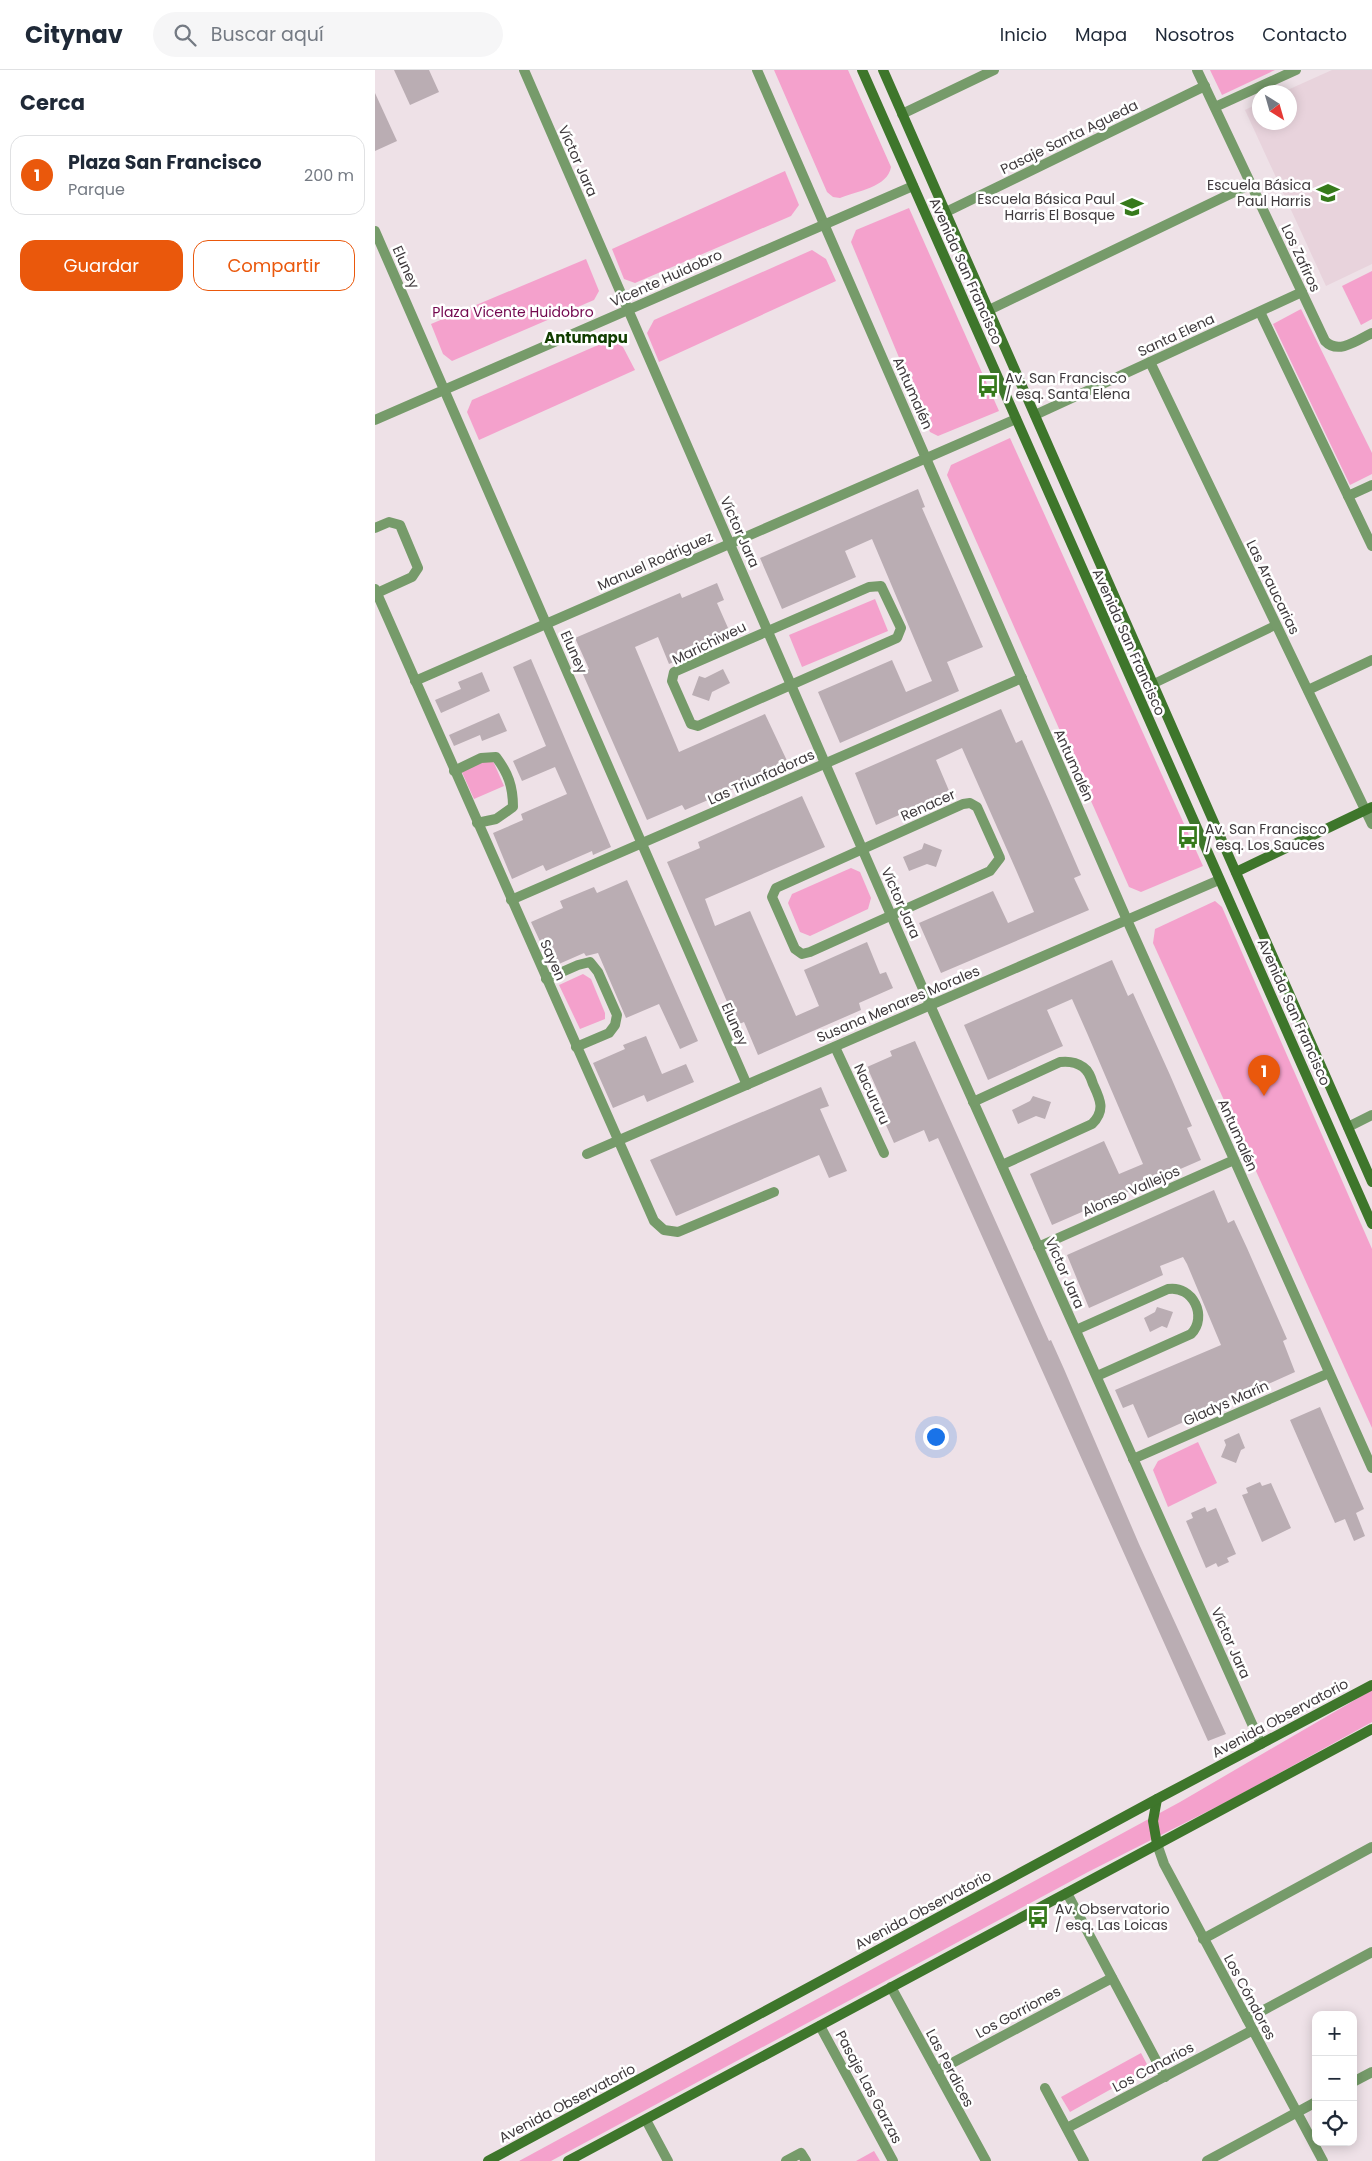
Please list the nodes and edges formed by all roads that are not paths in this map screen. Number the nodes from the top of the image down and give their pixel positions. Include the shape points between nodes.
1 (524, 70) edge
2 (757, 70) edge
3 (862, 70) edge
4 (883, 70) edge
5 (994, 70) edge
6 (1197, 70) edge
7 (1296, 70) edge
8 (1205, 86) junction
9 (1215, 107) junction
10 (902, 114) junction
11 (1251, 184) junction
12 (913, 186) junction
13 (946, 212) junction
14 (824, 225) junction
15 (376, 234) edge
16 (1302, 292) junction
17 (628, 310) junction
18 (989, 310) junction
19 (1260, 312) junction
20 (1372, 333) edge
21 (1150, 362) junction
22 (445, 390) junction
23 (1035, 416) junction
24 (1016, 419) junction
25 (375, 420) edge
26 (926, 458) junction
27 (1372, 485) edge
28 (1348, 496) junction
29 (375, 528) edge
30 (730, 544) junction
31 (1372, 546) edge
32 (376, 591) edge
33 (546, 624) junction
34 (1276, 625) junction
35 (768, 630) junction
36 (1372, 660) edge
37 (1022, 678) junction
38 (415, 681) junction
39 (1153, 684) junction
40 (792, 686) junction
41 (1308, 690) junction
42 (825, 764) junction
43 (455, 771) junction
44 (1369, 808) edge
45 (477, 823) junction
46 (1372, 824) edge
47 (642, 843) junction
48 (863, 850) junction
49 (1236, 872) junction
50 (1219, 880) junction
51 (511, 900) junction
52 (892, 915) junction
53 (1127, 920) junction
54 (546, 979) junction
55 (930, 1005) junction
56 (576, 1046) junction
57 (835, 1047) junction
58 (747, 1085) junction
59 (973, 1102) junction
60 (1372, 1115) edge
61 (1348, 1127) junction
62 (618, 1140) junction
63 (884, 1153) dead end
64 (587, 1154) dead end
65 (1234, 1160) junction
66 (1002, 1165) junction
67 (1372, 1182) edge
68 (774, 1192) dead end
69 (1372, 1224) edge
70 (1038, 1247) junction
71 (1076, 1330) junction
72 (1329, 1373) junction
73 (1097, 1376) junction
74 (1133, 1459) junction
75 (1372, 1468) edge
76 (1372, 1685) edge
77 (1372, 1729) edge
78 (1261, 1744) junction
79 (1157, 1799) junction
80 (1157, 1844) junction
81 (1372, 1847) edge
82 (1067, 1893) junction
83 (1203, 1939) junction
84 (1372, 1952) edge
85 (1112, 1978) junction
86 (891, 1987) junction
87 (1247, 2019) junction
88 (820, 2026) junction
89 (1253, 2030) junction
90 (937, 2071) junction
91 (1372, 2072) edge
92 (1165, 2077) junction
93 (1357, 2080) edge
94 (1045, 2088) dead end
95 (1312, 2104) edge
96 (1297, 2112) junction
97 (646, 2120) junction
98 (1067, 2128) junction
99 (804, 2157) edge
100 (1212, 2160) edge
101 (488, 2161) edge
102 (568, 2161) edge
103 (668, 2161) edge
104 (786, 2161) edge
105 (893, 2161) edge
106 (985, 2161) edge
107 (1084, 2161) edge
108 (1323, 2161) edge

1 - 17 street, Víctor Jara
2 - 14 street, Antumalén
3 - 12 main road, Avenida San Francisco
4 - 10 main road, Avenida San Francisco
5 - 10 street
6 - 8 street, Los Zafiros
7 - 9 street
8 - 9 street, Los Zafiros
8 - 13 street, Pasaje Santa Agueda
9 - 11 street, Los Zafiros
10 - 13 main road, Avenida San Francisco
11 - 16 street, Los Zafiros
11 - 18 street
12 - 14 street, Vicente Huidobro
12 - 24 main road, Avenida San Francisco
13 - 18 main road, Avenida San Francisco
14 - 17 street, Vicente Huidobro
14 - 26 street, Antumalén
15 - 22 street, Eluney
16 - 19 street, Santa Elena
16 - 20 street, Los Zafiros via 1325,341 1333,347 1341,347
17 - 22 street, Vicente Huidobro
17 - 30 street, Víctor Jara
18 - 23 main road, Avenida San Francisco
19 - 21 street, Santa Elena
19 - 28 street
21 - 23 street, Santa Elena
21 - 34 street, Las Araucarias
22 - 25 street, Vicente Huidobro
22 - 33 street, Eluney
23 - 39 main road, Avenida San Francisco
24 - 26 street, Manuel Rodriguez
24 - 50 main road, Avenida San Francisco
26 - 30 street, Manuel Rodriguez
26 - 37 street, Antumalén
27 - 28 street
28 - 31 street
29 - 32 street via 389,522 399,525 418,568 412,577
30 - 33 street, Manuel Rodriguez
30 - 35 street, Víctor Jara
32 - 38 street, Sayen
33 - 38 street, Manuel Rodriguez
33 - 47 street, Eluney
34 - 39 lane
34 - 41 street, Las Araucarias
35 - 40 street, Víctor Jara
35 - 40 street, Marichiweu via 674,672 672,681 691,724 698,726
35 - 40 street via 869,587 881,586 901,628 897,638
36 - 41 street
37 - 42 street, Las Triunfadoras
37 - 53 street, Antumalén
38 - 43 street, Sayen
39 - 49 main road, Avenida San Francisco
40 - 42 street, Víctor Jara
41 - 44 street, Las Araucarias
42 - 47 street, Las Triunfadoras
42 - 48 street, Víctor Jara
43 - 45 street, Sayen
43 - 45 street via 481,758 496,757 508,772 513,807 496,819
44 - 46 street, Las Araucarias
44 - 49 main road
45 - 51 street, Sayen
47 - 51 street, Las Triunfadoras
47 - 58 street, Eluney
48 - 52 street, Víctor Jara
48 - 52 street via 775,888 772,897 795,949 802,954 810,952
48 - 52 street, Renacer via 970,803 977,807 1000,858 989,871
49 - 61 main road, Avenida San Francisco
50 - 53 street, Susana Menares Morales
50 - 69 main road, Avenida San Francisco
51 - 54 street, Sayen
52 - 55 street, Víctor Jara
53 - 55 street, Susana Menares Morales
53 - 65 street, Antumalén
54 - 56 street, Sayen
54 - 56 street via 590,962 598,972 617,1015 615,1025 609,1032
55 - 57 street, Susana Menares Morales
55 - 59 street, Víctor Jara
56 - 62 street, Sayen
57 - 58 street, Susana Menares Morales
57 - 63 street, Nacururu
58 - 62 street, Susana Menares Morales
59 - 66 street, Víctor Jara
59 - 66 street via 1060,1062 1076,1063 1087,1071 1101,1102 1100,1113 1092,1124
60 - 61 street
61 - 67 main road, Avenida San Francisco
62 - 64 street, Susana Menares Morales
62 - 68 street, Sayen via 654,1221 664,1230 678,1232
65 - 70 street, Alonso Vallejos
65 - 72 street, Antumalén
66 - 70 street, Víctor Jara
70 - 71 street, Víctor Jara
71 - 73 street, Víctor Jara
71 - 73 street via 1168,1289 1181,1289 1192,1298 1198,1311 1199,1320 1191,1334
72 - 74 street, Gladys Marín
72 - 75 street, Antumalén
73 - 74 street, Víctor Jara
74 - 78 street, Víctor Jara
76 - 78 main road, Avenida Observatorio
77 - 80 main road
78 - 79 main road, Avenida Observatorio
79 - 80 main road via 1153,1821
79 - 101 main road, Avenida Observatorio
80 - 82 main road
80 - 83 street, Los Cóndores
81 - 83 street
82 - 85 street
82 - 86 main road
83 - 87 street, Los Cóndores
84 - 87 street
85 - 90 street, Los Gorriones
85 - 92 street
86 - 88 main road
86 - 90 street, Las Perdices
87 - 89 street, Los Cóndores
88 - 97 main road
88 - 105 street, Pasaje Las Garzas
89 - 92 street, Los Canarios
89 - 96 street, Los Cóndores
90 - 106 street, Las Perdices
91 - 93 street
92 - 98 street, Los Canarios
94 - 98 street
95 - 96 street
96 - 100 street
96 - 108 street, Los Cóndores
97 - 102 main road
97 - 103 street
98 - 107 street
99 - 104 street

